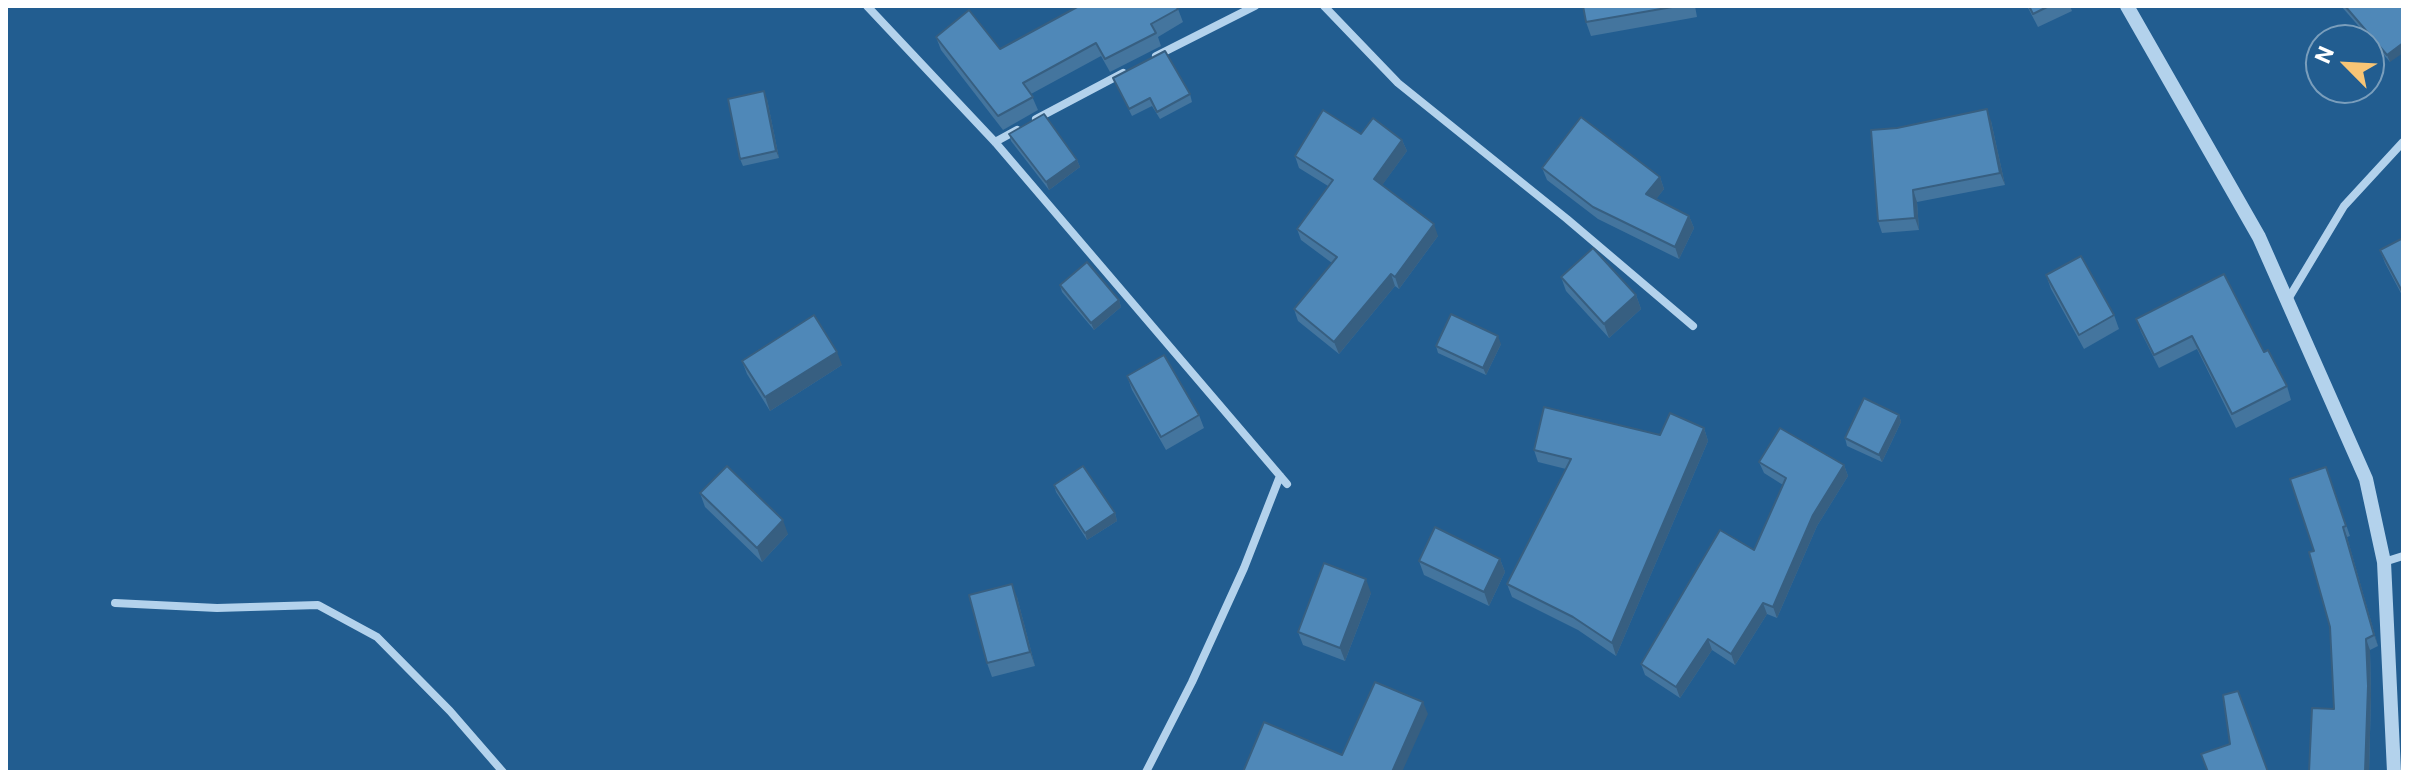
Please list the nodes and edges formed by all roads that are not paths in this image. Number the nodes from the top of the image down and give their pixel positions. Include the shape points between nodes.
1 (867, 6) edge
2 (1255, 6) edge
3 (1324, 6) edge
4 (2127, 6) edge
5 (1153, 58) edge
6 (1126, 72) edge
7 (1033, 121) edge
8 (1020, 128) edge
9 (995, 142) junction
10 (2403, 142) edge
11 (2287, 301) junction
12 (1693, 326) dead end
13 (2403, 556) edge
14 (2384, 562) junction
15 (115, 603) dead end
16 (503, 772) edge
17 (1146, 772) edge
18 (2394, 772) edge

1 - 9 street
2 - 5 street
3 - 12 street via 1398,83
4 - 11 street via 2259,237
6 - 7 street
8 - 9 street
9 - 17 street via 1283,480
10 - 11 street via 2344,206
11 - 14 street via 2366,479
13 - 14 street
14 - 18 street
15 - 16 street via 318,605 377,637

